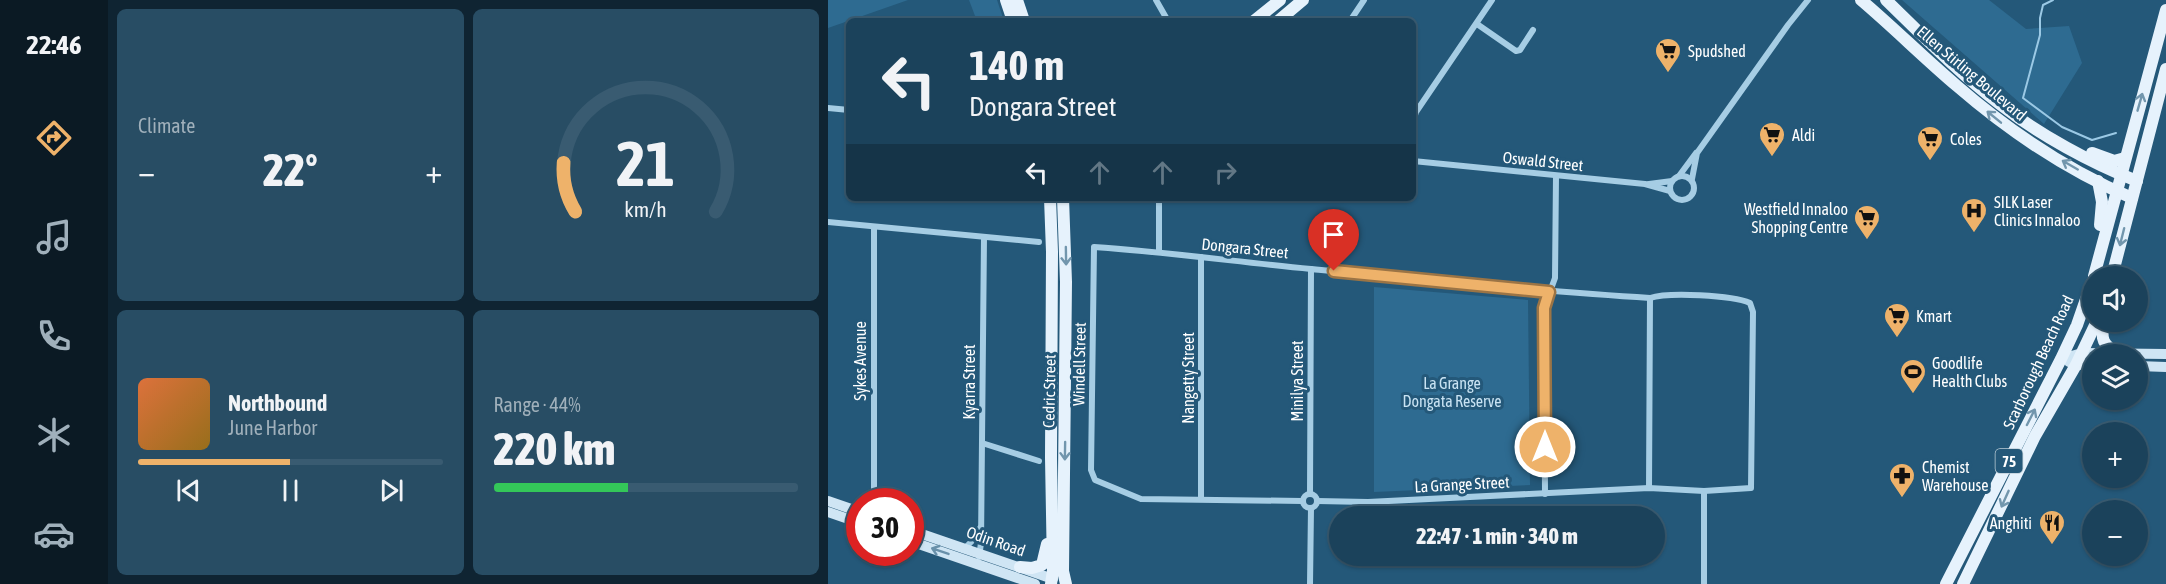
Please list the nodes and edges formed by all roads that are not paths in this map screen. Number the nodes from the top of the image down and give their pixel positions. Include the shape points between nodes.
1 (1006, 0) edge
2 (1017, 0) edge
3 (1156, 0) edge
4 (1268, 0) edge
5 (1280, 0) edge
6 (1303, 0) edge
7 (1364, 0) edge
8 (1492, 0) edge
9 (1808, 0) edge
10 (1861, 0) edge
11 (1886, 0) edge
12 (1801, 3) edge
13 (2166, 10) edge
14 (1012, 18) edge
15 (1023, 18) edge
16 (1166, 18) edge
17 (1255, 18) edge
18 (1258, 18) edge
19 (1282, 18) edge
20 (1352, 18) edge
21 (1477, 24) junction
22 (1533, 30) dead end
23 (2166, 69) edge
24 (828, 108) edge
25 (846, 110) edge
26 (1416, 112) edge
27 (2051, 137) junction
28 (1697, 153) junction
29 (2124, 158) junction
30 (1416, 161) edge
31 (2120, 174) junction
32 (1556, 176) junction
33 (1679, 176) junction
34 (1692, 179) junction
35 (1672, 181) junction
36 (2097, 181) junction
37 (2137, 181) junction
38 (1646, 184) junction
39 (1670, 191) junction
40 (2116, 191) junction
41 (2132, 198) junction
42 (1050, 201) edge
43 (1063, 201) edge
44 (1160, 201) edge
45 (828, 222) edge
46 (874, 226) junction
47 (984, 237) junction
48 (1038, 242) dead end
49 (1094, 247) joint
50 (1159, 251) junction
51 (1202, 257) junction
52 (2095, 266) edge
53 (2096, 266) edge
54 (2115, 266) edge
55 (1311, 269) junction
56 (1549, 292) junction
57 (1650, 298) junction
58 (2082, 311) edge
59 (2082, 353) joint
60 (2148, 354) edge
61 (2166, 354) edge
62 (2061, 358) junction
63 (2076, 365) junction
64 (2082, 365) edge
65 (2148, 366) edge
66 (2166, 367) edge
67 (982, 443) junction
68 (1039, 461) dead end
69 (872, 488) edge
70 (1649, 488) junction
71 (1751, 488) joint
72 (1704, 491) junction
73 (1310, 493) junction
74 (1545, 494) junction
75 (1201, 499) junction
76 (828, 501) edge
77 (1302, 501) junction
78 (1317, 501) junction
79 (846, 507) edge
80 (1311, 508) junction
81 (1051, 510) junction
82 (828, 512) edge
83 (846, 518) edge
84 (1993, 524) junction
85 (980, 528) junction
86 (924, 536) edge
87 (924, 544) edge
88 (962, 553) junction
89 (979, 558) junction
90 (1020, 567) junction
91 (1052, 581) edge
92 (1035, 584) edge
93 (1068, 584) edge
94 (1310, 584) edge
95 (1704, 584) edge
96 (1946, 584) edge
97 (1963, 584) edge
98 (1971, 584) edge

1 - 14 main road
2 - 15 main road
3 - 16 street
4 - 17 main road
5 - 18 main road
6 - 19 main road
7 - 20 street
8 - 21 street
9 - 12 street
36 -> 10 main road, Ellen Stirling Boulevard via 2003,124
11 - 27 main road, Ellen Stirling Boulevard via 1999,103
12 - 28 street
29 -> 13 main road
21 - 22 street via 1516,51
21 - 26 street
23 - 37 main road
24 - 25 street
27 - 29 main road via 2114,161
27 - 31 main road, Ellen Stirling Boulevard
28 - 33 street
28 - 34 street
29 - 31 main road
30 - 32 street, Oswald Street
31 - 37 main road, Ellen Stirling Boulevard
31 - 40 main road
32 - 38 street, Oswald Street
32 - 56 street via 1555,278
33 - 34 street
33 - 35 street
34 - 39 street via 1694,190 1686,200 1674,198
35 - 38 street
35 - 39 street
36 - 40 main road, Ellen Stirling Boulevard
36 - 52 main road via 2102,215
37 - 41 main road
38 - 39 street, Oswald Street
40 - 41 main road, Ellen Stirling Boulevard
40 - 53 main road
41 -> 54 main road
42 - 81 main road, Cedric Street
43 -> 93 main road, Cedric Street via 1063,571
44 - 50 street
45 - 46 street
46 - 47 street
46 - 69 street, Sykes Avenue
47 - 48 street
47 - 67 street, Kyarra Street
49 - 50 street, Dongara Street
49 - 75 street, Windell Street via 1091,470 1095,480 1141,499
50 - 51 street, Dongara Street
51 - 55 street, Dongara Street
51 - 75 street, Nangetty Street
55 - 56 street, Dongara Street
55 - 73 street, Minilya Street
56 - 57 street, Dongara Street
56 - 74 street via 1544,308
57 - 70 street
57 - 71 street, Dongara Street via 1703,296 1750,303
58 - 62 main road, Scarborough Beach Road / 75
59 - 62 main road
59 - 63 main road, Scarborough Beach Road / 75
60 - 61 main road
62 - 63 main road
96 -> 62 main road, Scarborough Beach Road / 75
63 - 64 main road
63 -> 84 main road, Scarborough Beach Road / 75 via 2035,436
65 - 66 main road
67 - 68 street
67 - 85 street, Kyarra Street
70 - 72 street, La Grange Street
70 - 74 street, La Grange Street
71 - 72 street, La Grange Street
72 - 95 street
73 - 77 street
73 - 78 street
74 - 78 street, La Grange Street
75 - 77 street
76 - 79 main road
77 - 80 street
78 - 80 street
80 - 94 street
81 - 90 main road via 1042,566
81 - 91 main road, Cedric Street
82 - 83 main road
84 - 97 main road, Scarborough Beach Road / 75
84 - 98 main road via 1989,546
85 - 88 street
85 - 89 street, Kyarra Street
86 - 88 main road, Odin Road
88 -> 87 main road, Odin Road
88 - 89 main road, Odin Road
89 - 90 main road, Odin Road
89 - 92 main road, Odin Road
90 - 91 main road, Odin Road
91 - 93 main road, Odin Road

